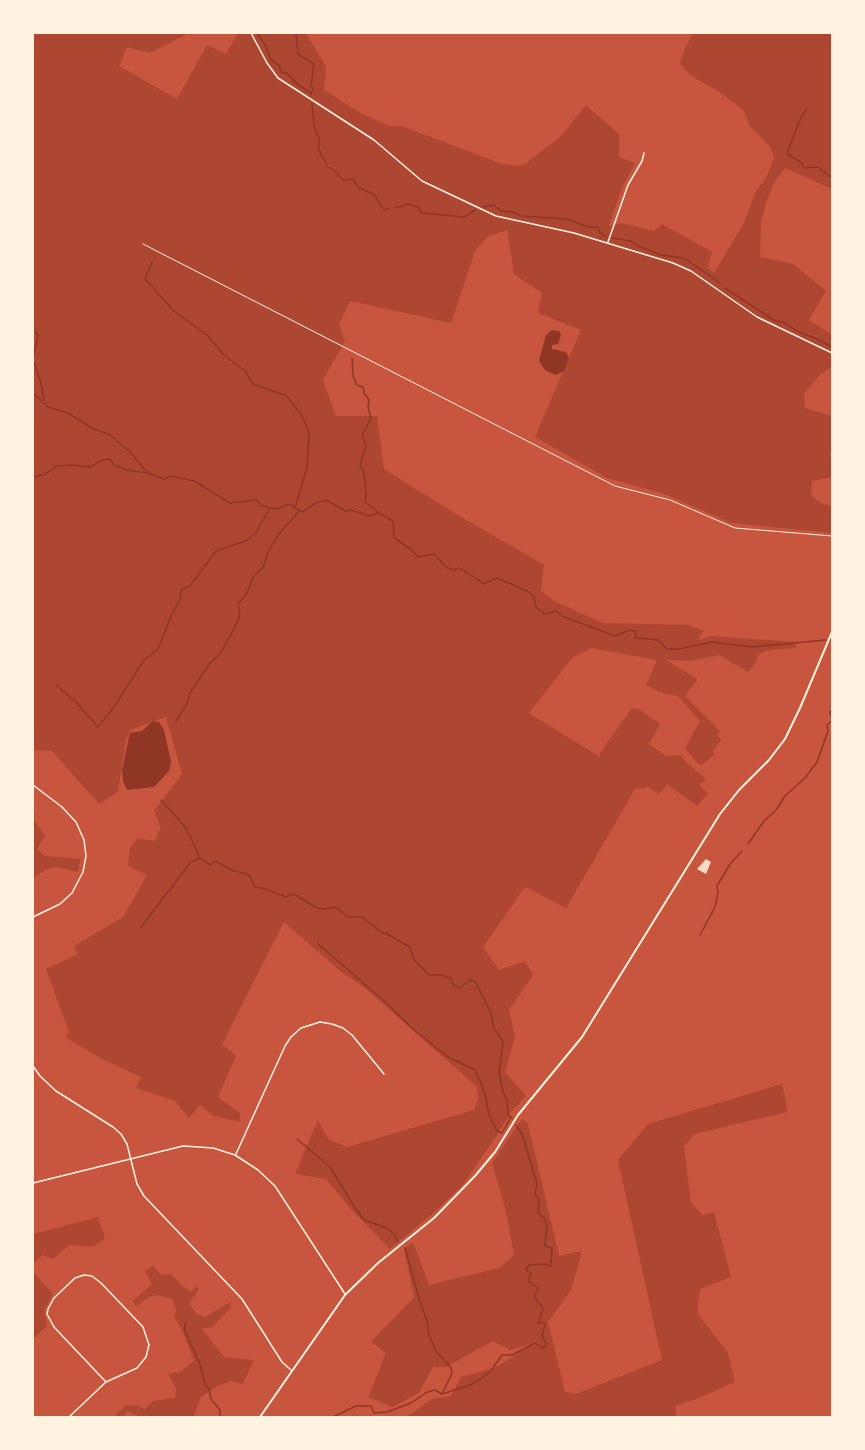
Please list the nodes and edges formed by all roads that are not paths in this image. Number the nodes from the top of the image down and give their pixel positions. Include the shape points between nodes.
1 (251, 33) edge
2 (645, 153) dead end
3 (607, 243) junction
4 (143, 244) dead end
5 (832, 353) edge
6 (832, 536) edge
7 (832, 632) edge
8 (33, 785) edge
9 (33, 917) edge
10 (33, 1066) edge
11 (384, 1074) dead end
12 (40, 1076) junction
13 (34, 1077) edge
14 (235, 1155) junction
15 (131, 1158) junction
16 (33, 1183) edge
17 (345, 1295) junction
18 (292, 1371) junction
19 (106, 1382) junction
20 (69, 1417) edge
21 (260, 1417) edge

1 - 3 street via 278,78 374,140 422,182 496,216
2 - 3 street via 628,185
3 - 5 street via 686,268 757,317
4 - 6 lane via 615,486 670,500 735,528
7 - 17 main road via 784,739 720,814 582,1037 518,1115 475,1176 434,1218
8 - 9 street via 76,822 86,856 72,893 60,904
10 - 12 street
11 - 14 street via 343,1028 327,1023 306,1026 285,1046
12 - 13 street
12 - 15 street via 117,1131
14 - 15 street via 194,1146
14 - 17 street via 275,1186
15 - 16 street
15 - 18 street via 144,1196 242,1299 282,1362
17 - 18 main road
18 - 21 main road
19 - 19 street via 54,1327 47,1314 54,1298 75,1278 84,1275 101,1283 143,1327 148,1339 148,1352 142,1364
19 - 20 street

